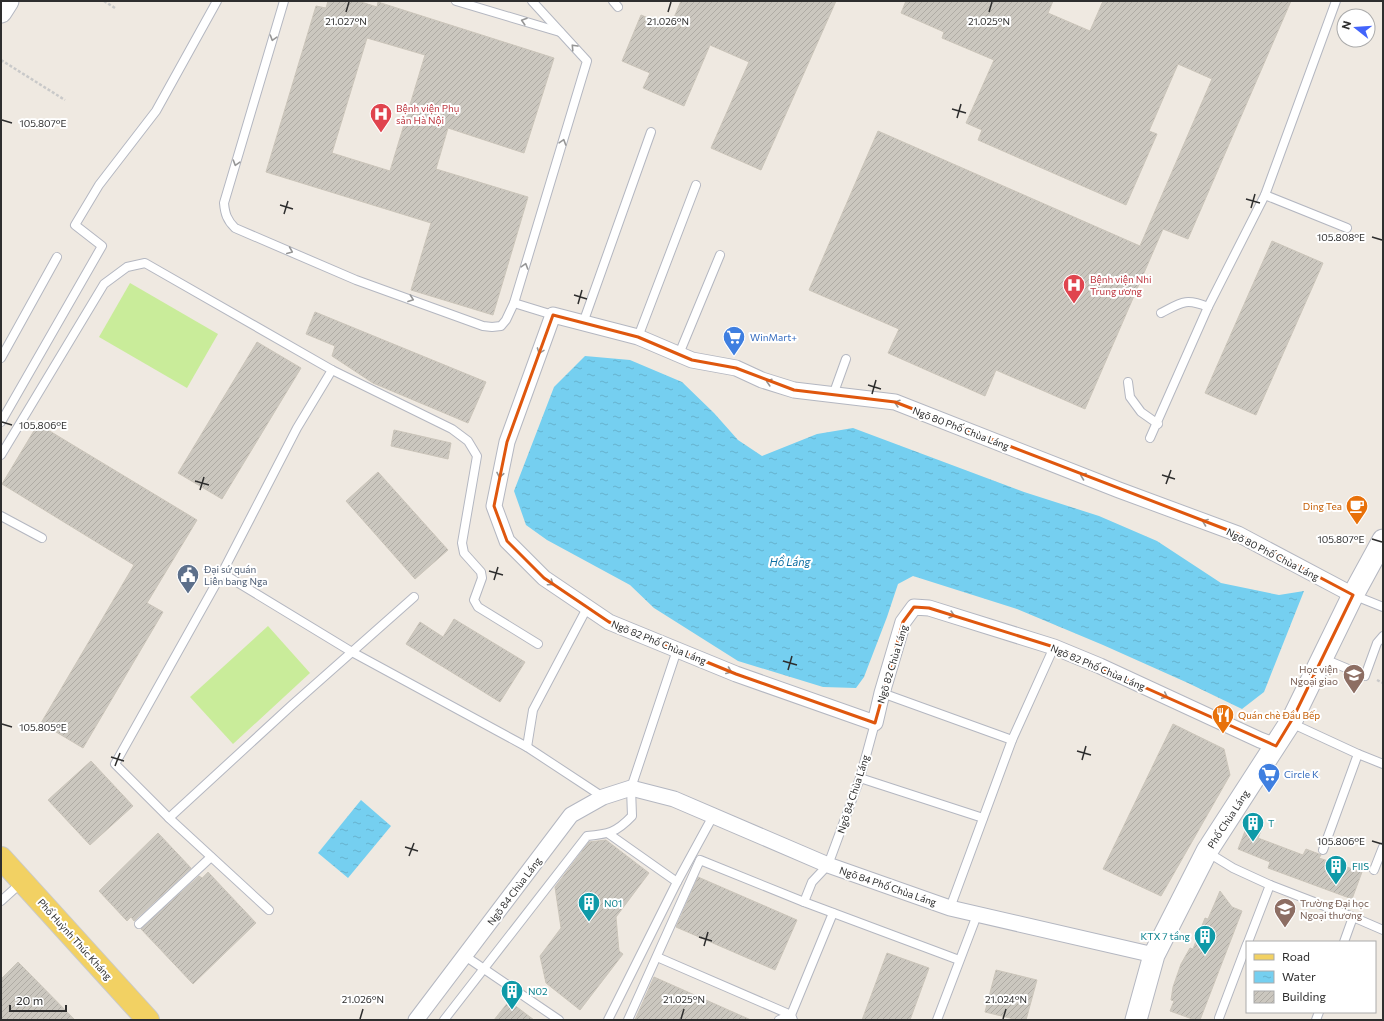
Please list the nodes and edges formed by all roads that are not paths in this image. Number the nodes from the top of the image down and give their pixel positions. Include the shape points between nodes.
1 (8, 1) edge
2 (217, 1) edge
3 (284, 1) edge
4 (456, 1) edge
5 (532, 1) edge
6 (1336, 1) edge
7 (1, 12) edge
8 (561, 32) junction
9 (651, 132) dead end
10 (696, 185) dead end
11 (1264, 195) junction
12 (1347, 228) dead end
13 (720, 255) dead end
14 (57, 257) dead end
15 (514, 303) junction
16 (1208, 307) junction
17 (1161, 313) dead end
18 (553, 315) junction
19 (583, 323) junction
20 (638, 337) junction
21 (679, 354) junction
22 (1, 358) edge
23 (846, 359) dead end
24 (332, 370) junction
25 (1128, 382) dead end
26 (833, 395) junction
27 (1, 422) edge
28 (1158, 424) junction
29 (1150, 438) dead end
30 (1, 455) edge
31 (1, 516) edge
32 (42, 538) dead end
33 (1383, 540) edge
34 (222, 573) junction
35 (1353, 595) junction
36 (414, 597) dead end
37 (914, 607) joint
38 (1383, 607) edge
39 (587, 608) junction
40 (1383, 636) edge
41 (538, 644) dead end
42 (1054, 647) junction
43 (677, 650) junction
44 (352, 652) junction
45 (1322, 658) junction
46 (882, 693) junction
47 (1290, 722) junction
48 (875, 723) junction
49 (1012, 740) junction
50 (1276, 746) junction
51 (527, 747) junction
52 (1358, 754) junction
53 (1383, 764) edge
54 (860, 778) junction
55 (631, 788) junction
56 (603, 797) junction
57 (713, 816) junction
58 (169, 818) junction
59 (983, 818) junction
60 (609, 834) junction
61 (1383, 847) edge
62 (1323, 850) dead end
63 (1207, 851) junction
64 (211, 857) junction
65 (1, 858) edge
66 (828, 865) junction
67 (1374, 870) dead end
68 (23, 881) junction
69 (677, 882) junction
70 (1270, 885) junction
71 (1, 901) edge
72 (804, 902) junction
73 (950, 908) junction
74 (269, 910) dead end
75 (833, 913) junction
76 (977, 915) junction
77 (1354, 917) junction
78 (139, 924) dead end
79 (1383, 930) edge
80 (1248, 941) edge
81 (1344, 941) edge
82 (1246, 946) edge
83 (1154, 954) junction
84 (465, 956) junction
85 (657, 957) junction
86 (959, 960) junction
87 (484, 968) junction
88 (792, 1017) edge
89 (1219, 1018) dead end
90 (148, 1020) edge
91 (416, 1020) edge
92 (444, 1020) edge
93 (558, 1020) edge
94 (608, 1020) edge
95 (628, 1020) edge
96 (779, 1020) edge
97 (937, 1020) edge
98 (1137, 1020) edge

1 - 7 street
2 - 27 lane via 156,111 100,185 75,226 102,246
3 -> 15 lane via 224,203 224,214 229,222 235,228 356,280 483,326 501,326
8 -> 4 lane
5 - 8 lane
6 - 11 lane
15 -> 8 lane via 587,61
9 - 19 lane
10 - 20 lane
11 - 12 lane
11 - 16 lane
13 - 21 lane
14 - 22 lane
15 - 18 lane
16 - 17 lane via 1189,301
16 - 28 lane
18 - 19 street, Ngõ 80 Phố Chùa Láng
18 -> 39 street, Ngõ 82 Phố Chùa Láng via 506,442 494,506 507,541 544,578
19 - 20 street, Ngõ 80 Phố Chùa Láng
20 - 21 street, Ngõ 80 Phố Chùa Láng
26 -> 21 street, Ngõ 80 Phố Chùa Láng via 794,390 736,368 692,360
23 - 26 lane
24 - 30 lane via 145,263 127,267 104,284
24 - 34 lane via 297,428
24 - 41 lane via 452,430 468,441 477,456 462,543 464,554 481,572 482,578 474,600 478,607
25 - 28 lane via 1130,397 1141,412
35 -> 26 street, Ngõ 80 Phố Chùa Láng via 1238,534 895,402
28 - 29 lane
31 - 32 lane
33 - 35 street, Phố Chùa Láng
34 - 44 lane
34 - 58 lane via 115,764
35 - 38 lane
35 - 45 street, Phố Chùa Láng
36 - 44 lane
37 -> 42 street, Ngõ 82 Phố Chùa Láng via 929,608
37 - 46 street, Ngõ 82 Chùa Láng via 903,622
39 - 43 street, Ngõ 82 Phố Chùa Láng via 609,622
39 - 51 lane via 533,710
40 - 45 lane via 1377,643 1365,676
42 - 49 lane
42 -> 50 street, Ngõ 82 Phố Chùa Láng
43 -> 48 street, Ngõ 82 Phố Chùa Láng via 736,674
43 - 55 lane
44 - 51 lane
44 - 58 lane
45 - 47 street, Phố Chùa Láng
46 - 48 street, Ngõ 82 Chùa Láng
46 - 49 lane
47 - 50 street, Phố Chùa Láng
47 - 52 lane
48 - 54 lane, Ngõ 84 Chùa Láng
49 - 59 lane
50 - 63 street, Phố Chùa Láng
51 - 56 lane
52 - 53 lane
52 - 62 lane
54 - 59 lane
54 - 66 lane, Ngõ 84 Chùa Láng
55 - 56 street, Ngõ 84 Chùa Láng
55 - 57 street, Ngõ 84 Phố Chùa Láng via 674,799
55 - 60 lane via 632,816
56 - 84 street, Ngõ 84 Chùa Láng via 571,815
57 - 66 street, Ngõ 84 Phố Chùa Láng
57 - 69 lane
58 - 64 lane
59 - 73 lane
60 - 69 lane
60 - 87 lane via 587,836
61 - 67 lane
63 - 70 lane via 1233,868
63 - 83 street, Phố Chùa Láng
64 - 74 lane
64 - 78 lane
65 - 68 main road, Phố Huỳnh Thúc Kháng
66 - 72 lane via 812,882
66 - 73 street, Ngõ 84 Phố Chùa Láng
68 - 71 lane
68 - 90 main road, Phố Huỳnh Thúc Kháng
69 - 94 lane
70 - 77 lane
70 - 80 lane
72 - 75 lane
72 - 85 lane via 700,860
73 - 76 street, Ngõ 84 Phố Chùa Láng
75 - 86 lane
75 - 88 lane
76 - 83 street, Ngõ 84 Phố Chùa Láng
76 - 86 lane
77 - 79 lane
77 - 81 lane
82 - 89 lane
83 - 98 street, Phố Chùa Láng
84 - 87 lane
84 - 91 street, Ngõ 84 Chùa Láng
85 - 88 lane
85 - 95 lane
86 - 97 lane
87 - 92 lane
87 - 93 lane
88 - 96 lane

